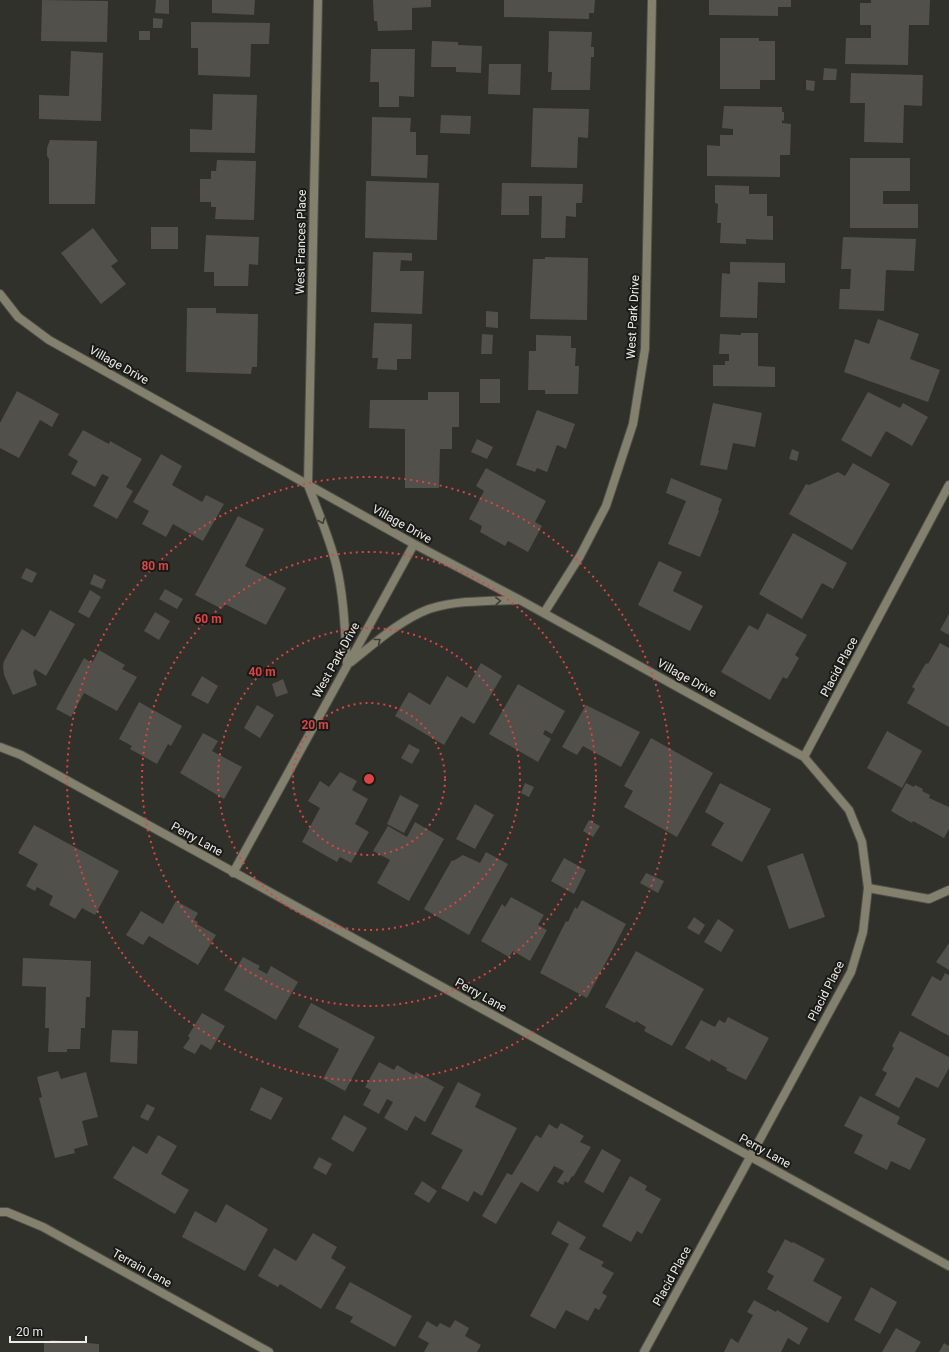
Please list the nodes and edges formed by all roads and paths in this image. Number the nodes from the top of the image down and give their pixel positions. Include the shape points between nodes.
1 (318, 0) edge
2 (652, 0) edge
3 (0, 294) edge
4 (308, 485) junction
5 (949, 485) edge
6 (414, 544) junction
7 (520, 600) junction
8 (544, 613) junction
9 (347, 665) junction
10 (0, 747) edge
11 (804, 757) junction
12 (233, 873) junction
13 (868, 888) junction
14 (949, 890) edge
15 (751, 1157) junction
16 (0, 1212) edge
17 (949, 1266) edge
18 (269, 1352) edge
19 (644, 1352) edge

1 - 4 street, West Frances Place
2 - 8 street, West Park Drive via 645,349 633,424 606,506 580,556
3 - 4 street, Village Drive via 18,317 49,340
4 - 6 street, Village Drive
4 -> 9 street via 325,526 336,565 343,606
5 - 11 street, Placid Place
6 - 7 street, Village Drive
6 - 9 street, West Park Drive
7 - 8 street, Village Drive
9 -> 7 street via 398,625 429,610 465,602
8 - 11 street, Village Drive
9 - 12 street, West Park Drive
10 - 12 street, Perry Lane via 21,755
11 - 13 street, Placid Place via 849,810 862,842
12 - 15 street, Perry Lane
13 - 14 street via 929,899
13 - 15 street, Placid Place via 863,932 851,972
15 - 17 street, Perry Lane
15 - 19 street, Placid Place
16 - 18 street, Terrain Lane via 8,1212 43,1227

